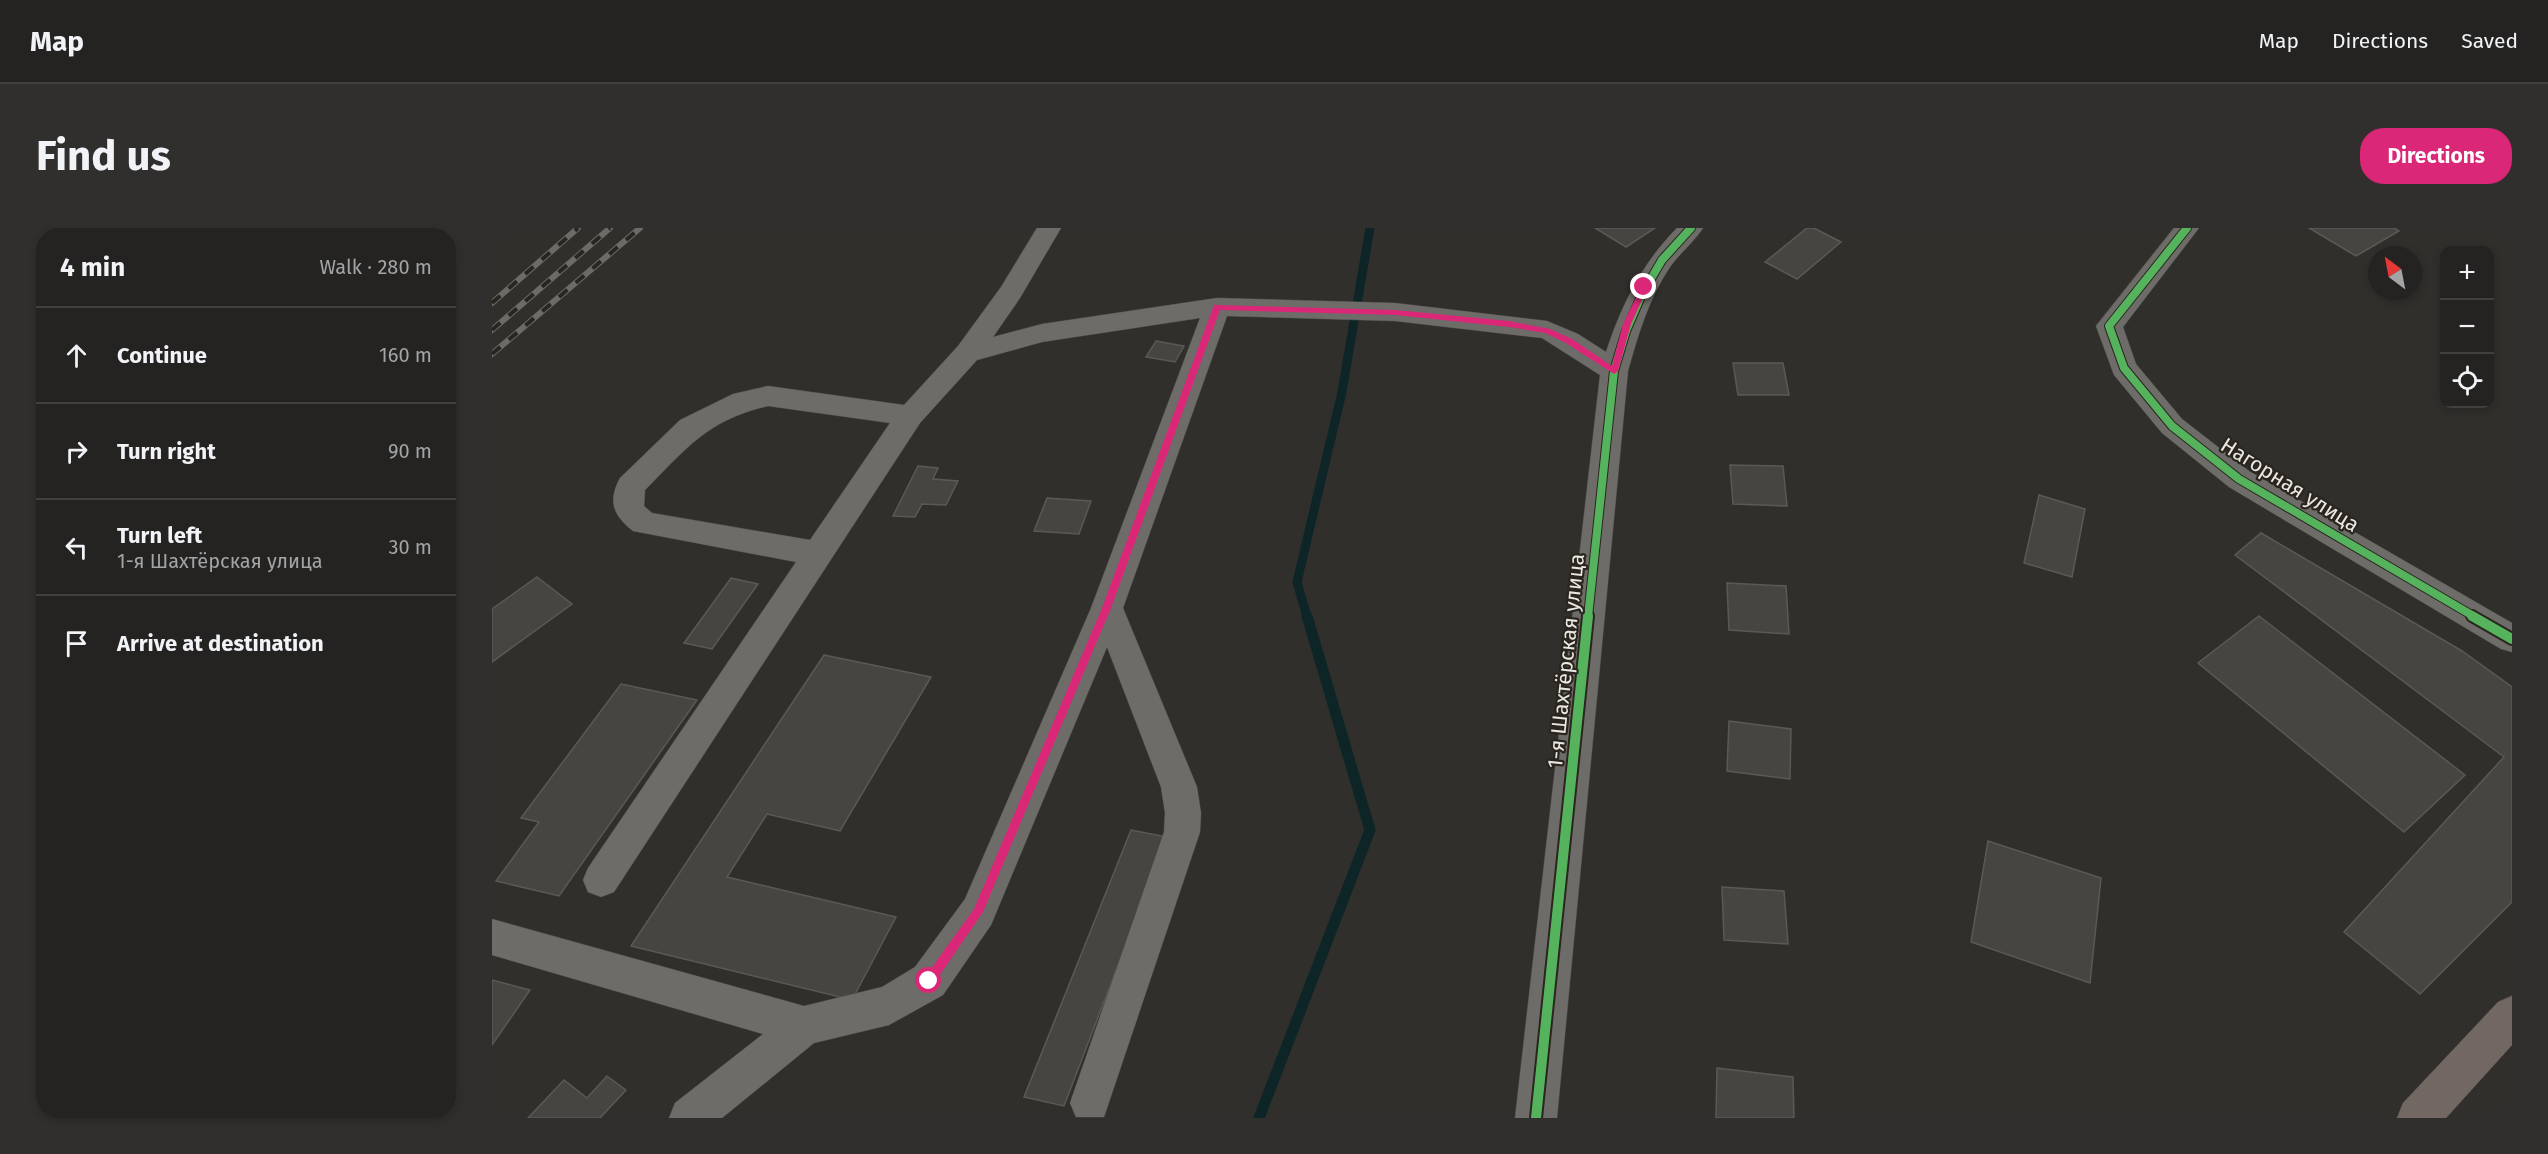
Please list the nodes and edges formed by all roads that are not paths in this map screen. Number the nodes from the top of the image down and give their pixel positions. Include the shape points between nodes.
1 (1049, 228) edge
2 (1691, 228) edge
3 (2187, 228) edge
4 (1217, 307) junction
5 (968, 353) junction
6 (1614, 371) junction
7 (910, 416) junction
8 (818, 554) junction
9 (1107, 608) junction
10 (2512, 639) edge
11 (601, 880) dead end
12 (492, 937) edge
13 (2512, 1016) edge
14 (804, 1026) junction
15 (1090, 1102) dead end
16 (690, 1118) edge
17 (1536, 1118) edge
18 (2418, 1118) edge

1 - 5 street
2 - 6 street, 1-я Шахтёрская улица via 1644,287 1627,324
3 - 10 street, Нагорная улица via 2109,326 2124,368 2172,426 2239,479
4 - 5 street via 1042,333
4 - 6 street via 1395,312 1547,330
4 - 9 street
5 - 7 street
6 - 17 street, 1-я Шахтёрская улица
7 - 8 street
7 - 8 street via 768,396 733,404 690,427 630,486 629,511 644,523
8 - 11 street
9 - 14 street via 978,912 929,981 889,1005
9 - 15 street via 1179,787 1183,813 1182,832
12 - 14 street
13 - 18 main road
14 - 16 street

